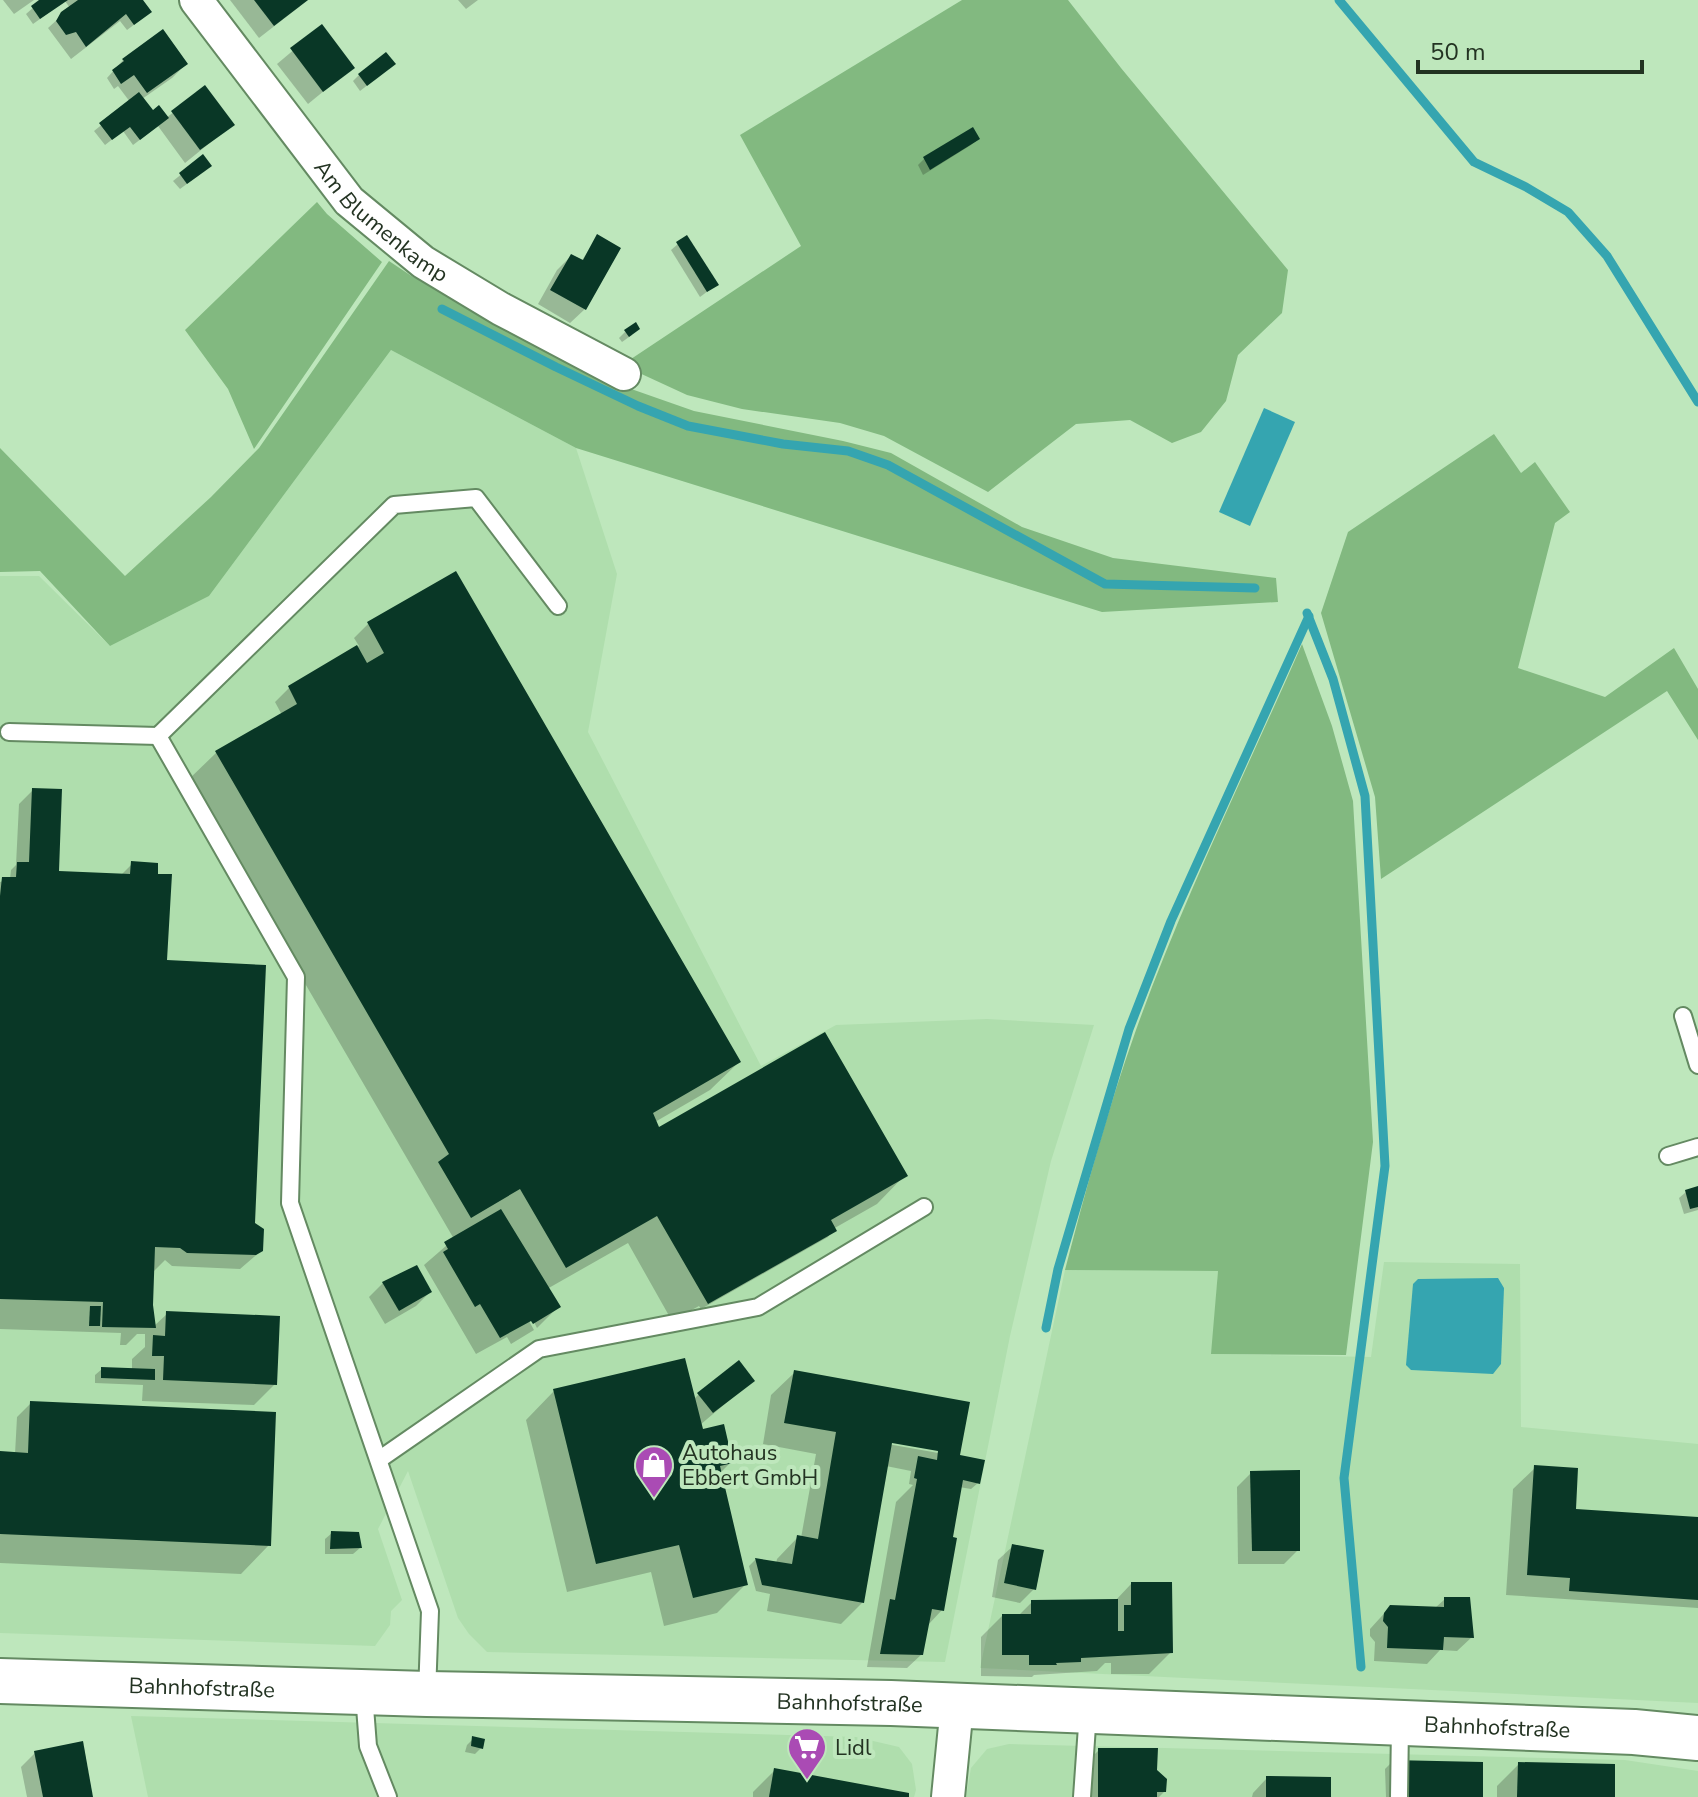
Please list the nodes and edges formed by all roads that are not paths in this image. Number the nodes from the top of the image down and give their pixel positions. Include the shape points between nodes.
1 (196, 0) edge
2 (624, 374) dead end
3 (558, 606) dead end
4 (9, 732) dead end
5 (158, 736) junction
6 (1683, 1016) dead end
7 (1698, 1065) edge
8 (1698, 1147) edge
9 (1668, 1156) dead end
10 (924, 1207) dead end
11 (380, 1459) junction
12 (0, 1681) edge
13 (364, 1692) junction
14 (427, 1694) junction
15 (957, 1706) junction
16 (1088, 1710) junction
17 (1400, 1724) junction
18 (1698, 1738) edge
19 (388, 1797) edge
20 (948, 1797) edge
21 (1082, 1797) edge
22 (1399, 1797) edge

1 - 2 street, Am Blumenkamp via 349,201 423,262
3 - 5 lane via 476,498 394,505
4 - 5 lane
5 - 11 lane via 296,977 290,1203
6 - 7 lane
8 - 9 lane
10 - 11 lane via 758,1307 539,1349
11 - 14 lane via 430,1611
12 - 13 main road, Bahnhofstraße
13 - 14 main road, Bahnhofstraße
13 - 19 lane via 368,1746
14 - 15 main road, Bahnhofstraße
15 - 16 main road, Bahnhofstraße
15 - 20 street
16 - 17 main road, Bahnhofstraße
16 - 21 lane
17 - 18 main road, Bahnhofstraße
17 - 22 lane

